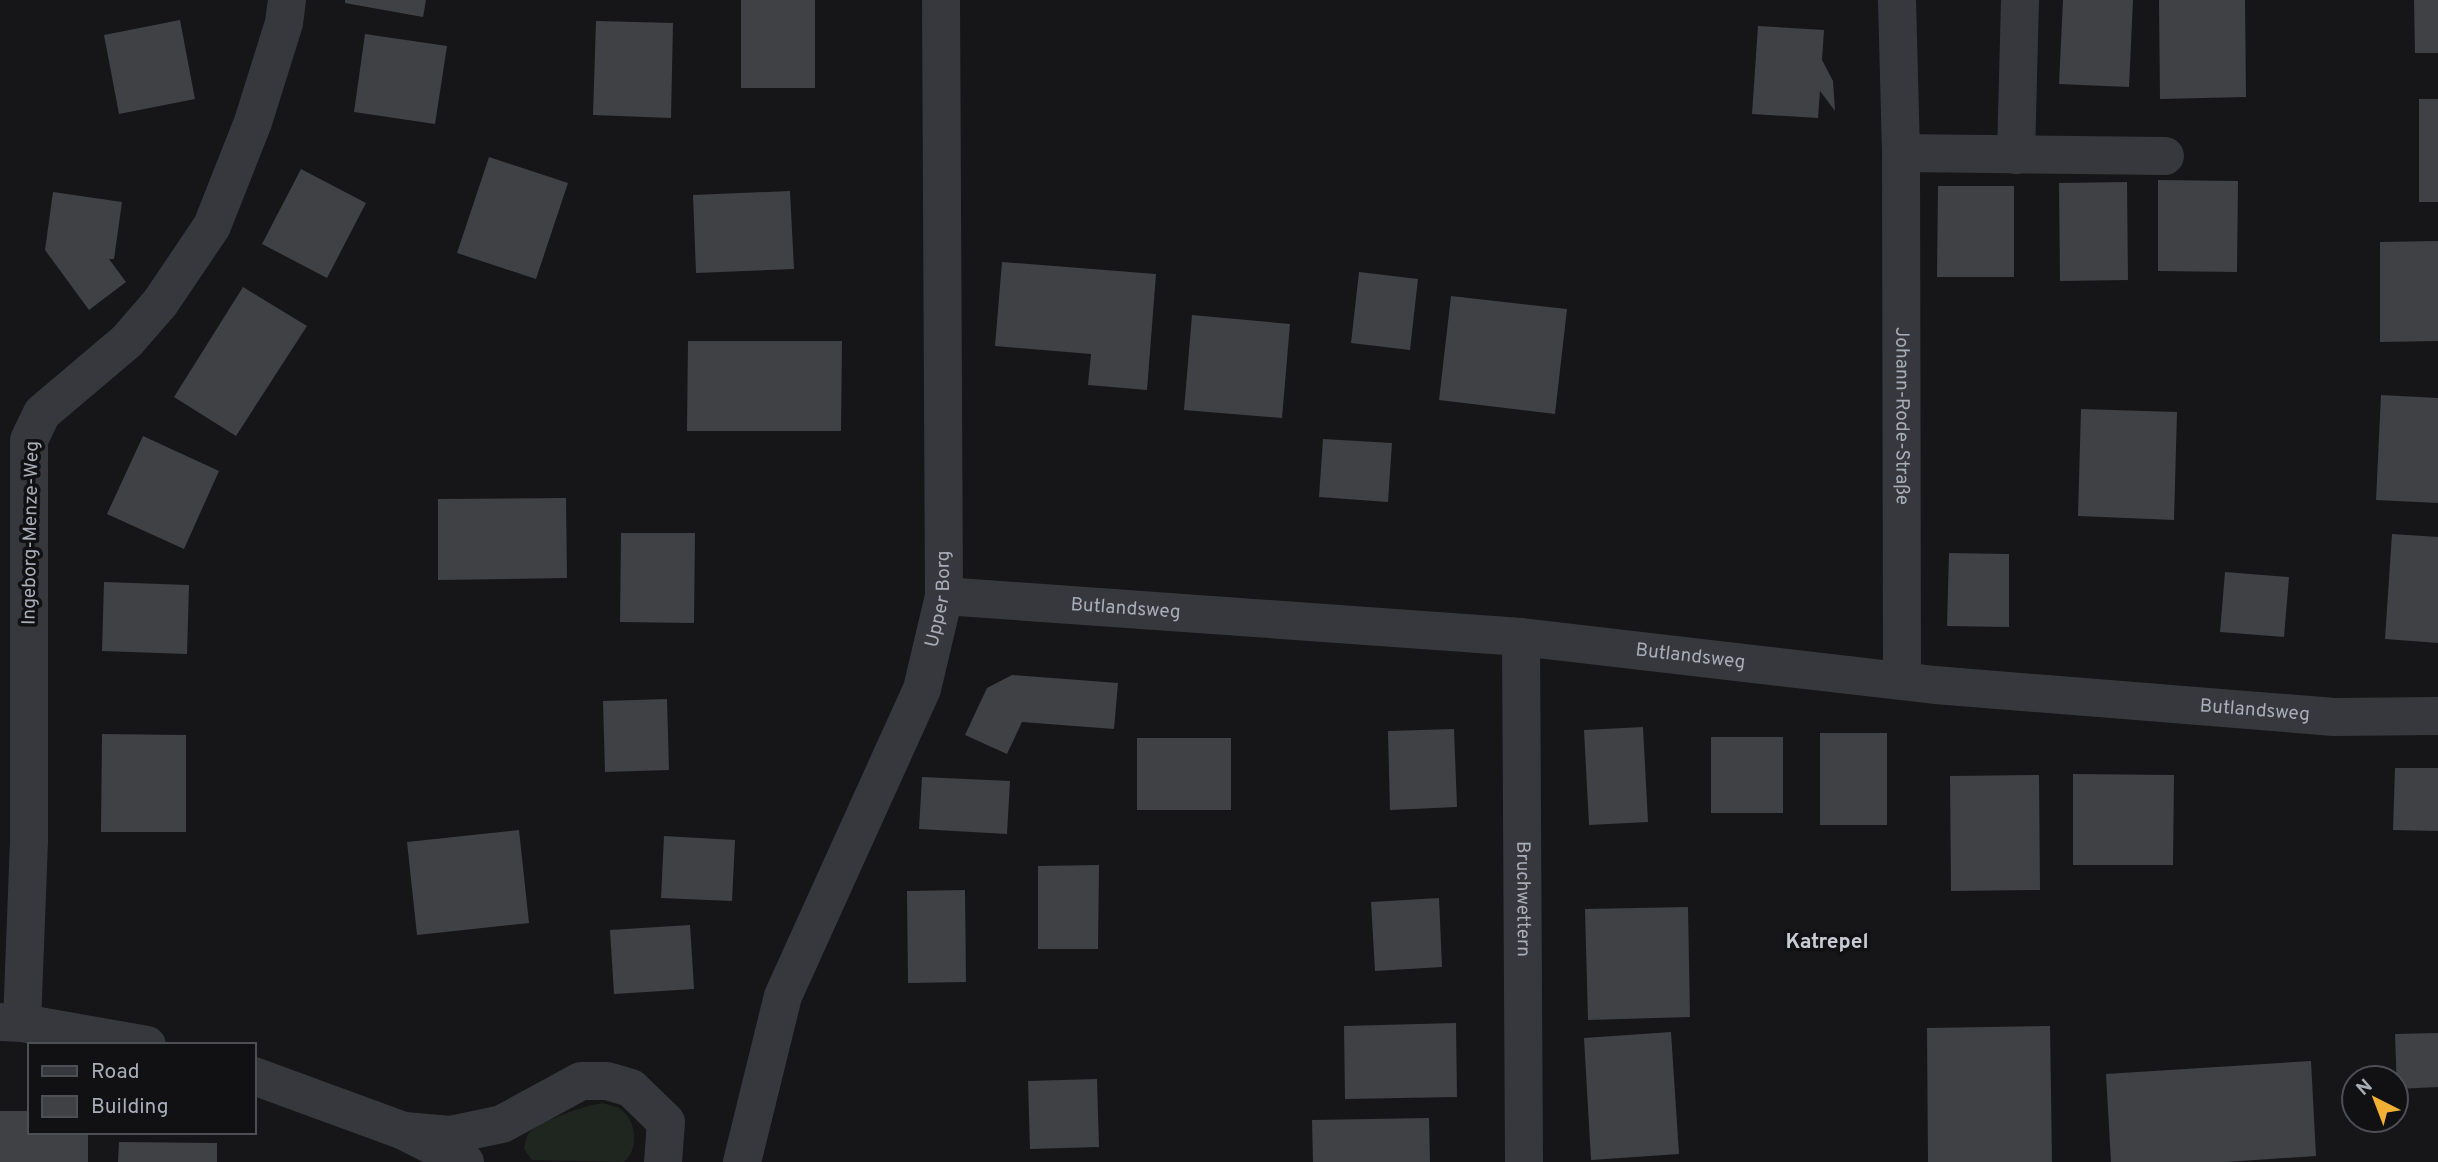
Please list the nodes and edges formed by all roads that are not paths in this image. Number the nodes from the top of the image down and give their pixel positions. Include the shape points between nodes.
1 (287, 0) edge
2 (942, 0) edge
3 (1897, 0) edge
4 (2020, 0) edge
5 (1900, 153) junction
6 (2016, 155) junction
7 (2165, 156) dead end
8 (944, 596) junction
9 (1521, 637) junction
10 (1902, 680) junction
11 (2438, 716) edge
12 (11, 1023) edge
13 (135, 1043) edge
14 (256, 1077) edge
15 (404, 1131) junction
16 (465, 1162) edge
17 (663, 1162) edge
18 (742, 1162) edge
19 (1524, 1162) edge

1 - 12 street, Ingeborg-Menze-Weg via 253,122 212,226 160,303 127,341 42,413 29,440 29,841
2 - 8 street, Upper Borg
3 - 5 street, Johann-Rode-Straße
4 - 6 street
5 - 6 street
5 - 10 street, Johann-Rode-Straße
6 - 7 street
8 - 9 street, Butlandsweg
8 - 18 street, Upper Borg via 922,689 783,996
9 - 10 street, Butlandsweg
9 - 19 street, Bruchwettern
10 - 11 street, Butlandsweg via 2334,717
12 - 13 street
14 - 15 street
15 - 16 street
15 - 17 street via 450,1135 502,1124 581,1081 607,1081 631,1088 666,1122

